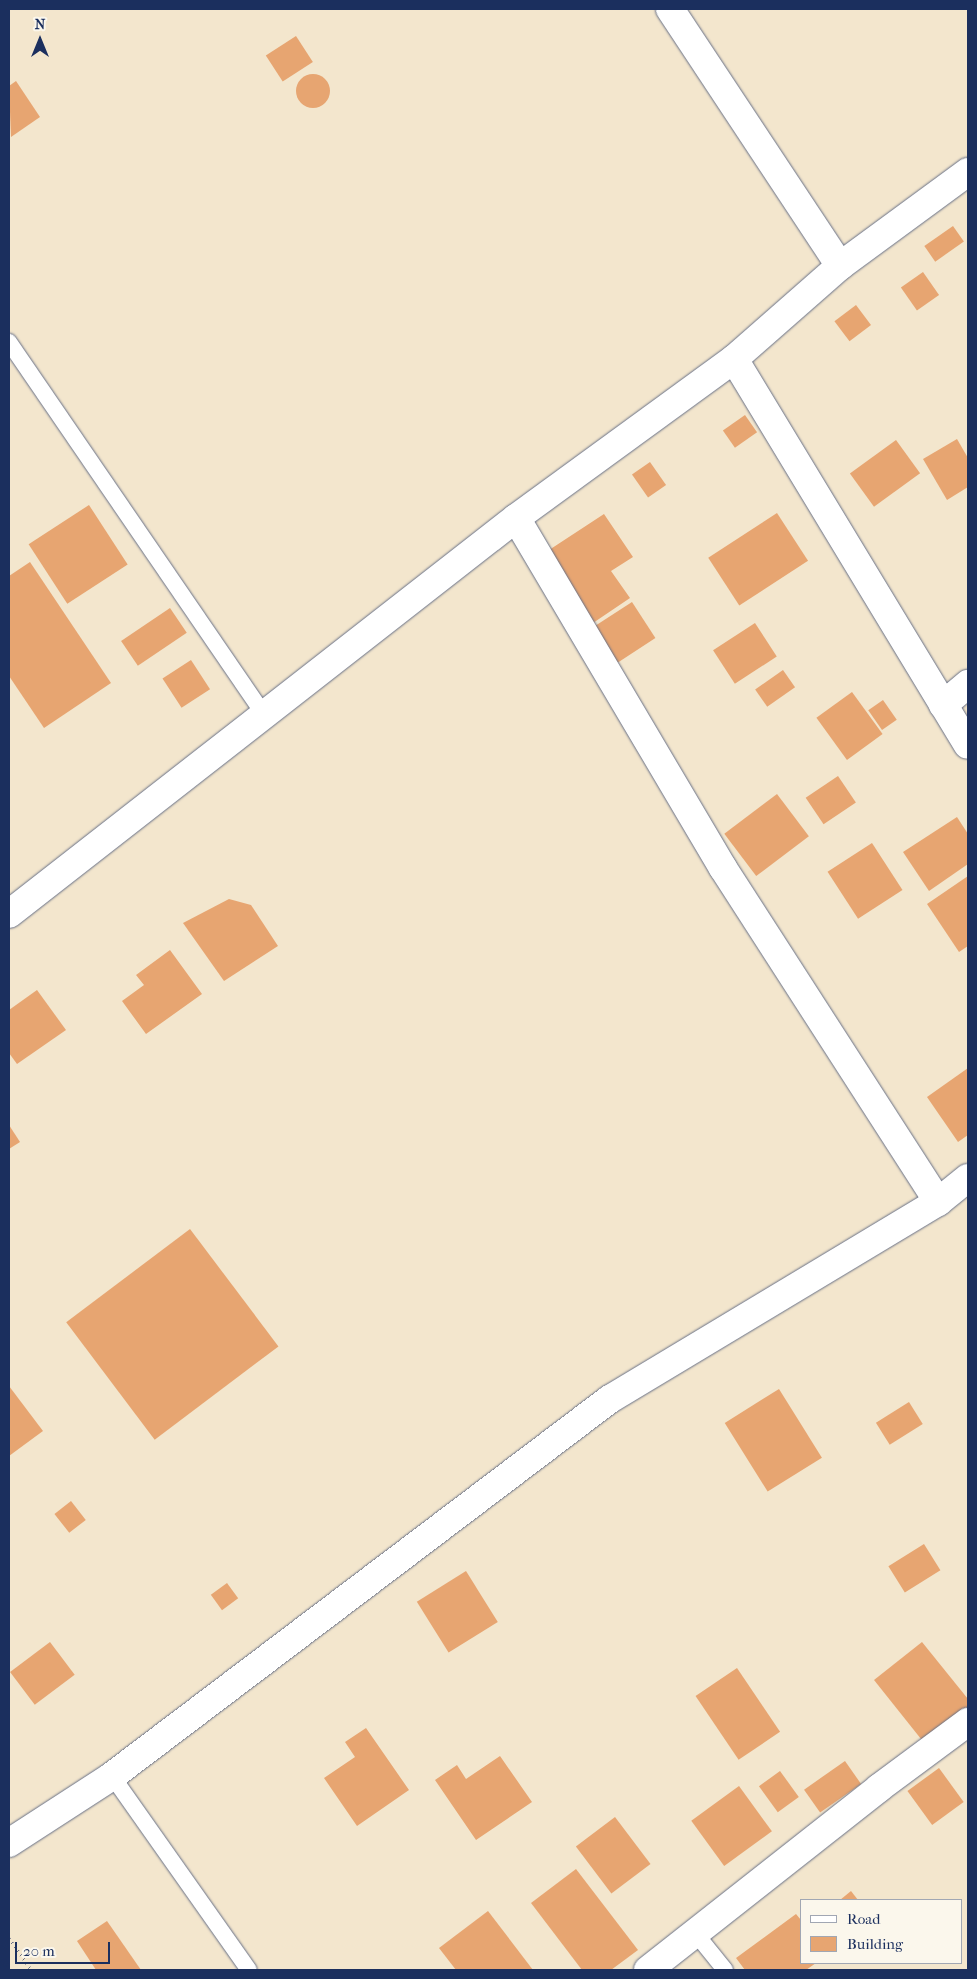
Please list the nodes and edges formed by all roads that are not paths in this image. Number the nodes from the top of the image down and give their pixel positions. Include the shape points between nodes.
1 (670, 9) edge
2 (968, 172) edge
3 (840, 266) junction
4 (9, 342) edge
5 (734, 359) junction
6 (516, 518) junction
7 (968, 684) edge
8 (943, 705) junction
9 (263, 713) junction
10 (968, 745) edge
11 (9, 914) edge
12 (968, 1178) edge
13 (938, 1202) junction
14 (968, 1722) edge
15 (112, 1776) junction
16 (9, 1842) edge
17 (696, 1934) junction
18 (249, 1970) edge
19 (648, 1970) edge
20 (725, 1970) edge

1 - 3 street
2 - 3 street
3 - 5 street
4 - 9 lane
5 - 6 street
5 - 8 street
6 - 9 street
6 - 13 street via 722,868
7 - 8 street
8 - 10 street
9 - 11 street
12 - 13 street
13 - 15 street via 610,1399
14 - 17 street via 879,1788
15 - 16 street
15 - 18 lane
17 - 19 street
17 - 20 lane

